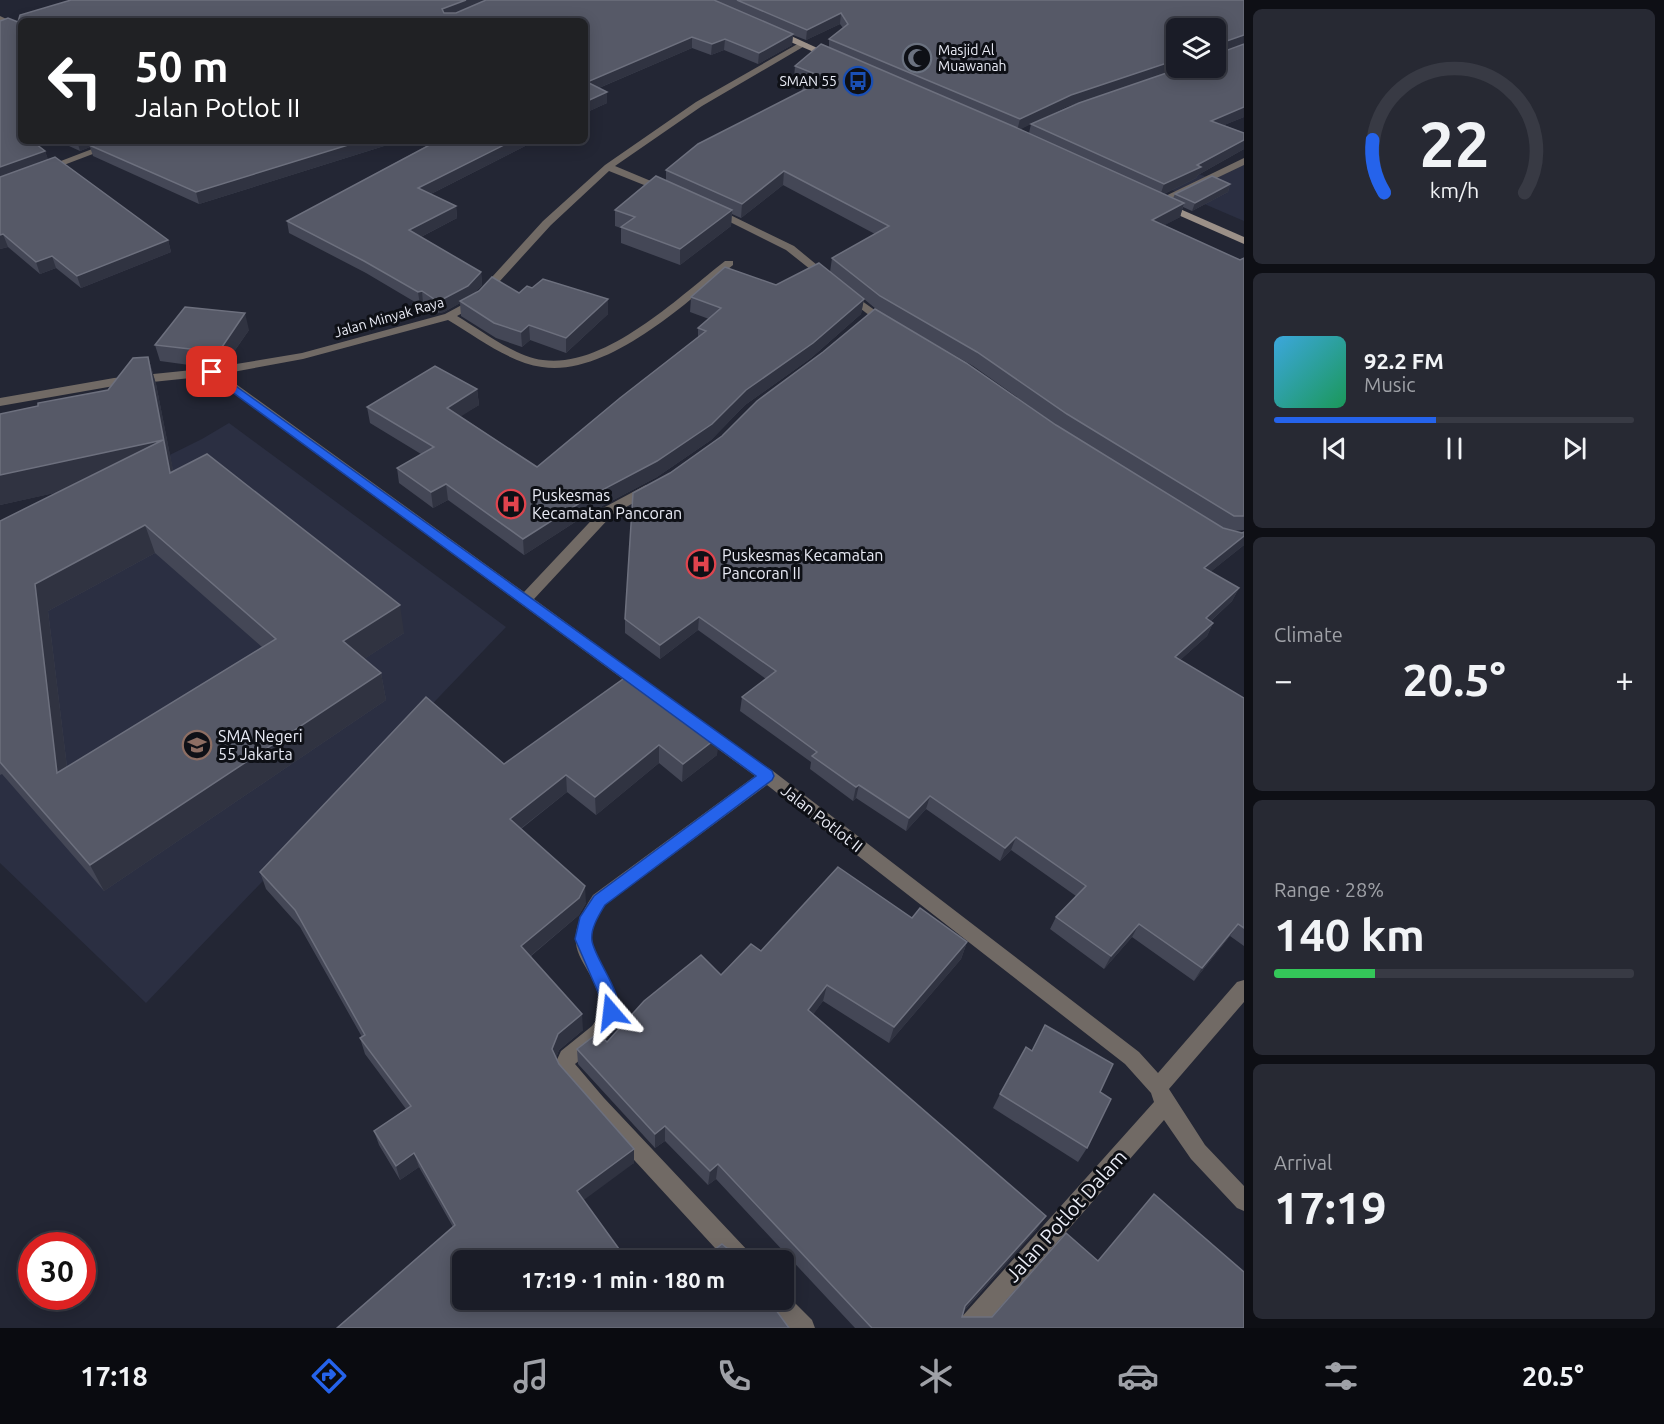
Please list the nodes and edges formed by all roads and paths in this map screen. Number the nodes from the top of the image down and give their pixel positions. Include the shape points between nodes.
1 (0, 18) edge
2 (762, 26) edge
3 (18, 27) edge
4 (804, 44) junction
5 (842, 60) edge
6 (114, 144) edge
7 (1244, 161) edge
8 (608, 167) junction
9 (33, 173) edge
10 (677, 195) edge
11 (1148, 198) edge
12 (1158, 202) junction
13 (708, 208) edge
14 (1244, 241) edge
15 (729, 263) dead end
16 (448, 316) junction
17 (892, 326) edge
18 (212, 372) junction
19 (0, 402) edge
20 (663, 482) edge
21 (525, 600) junction
22 (660, 699) edge
23 (689, 720) edge
24 (767, 776) junction
25 (1244, 988) edge
26 (1161, 1096) junction
27 (1244, 1201) edge
28 (732, 1250) edge
29 (787, 1310) edge
30 (804, 1328) edge
31 (967, 1328) edge

1 - 3 street
2 - 4 main road
4 - 5 main road
4 - 8 street, Jalan Minyak Raya via 699,104
6 - 9 street
7 - 12 street
8 - 10 street
8 - 16 street, Jalan Minyak Raya via 547,223 475,302
11 - 12 main road
12 - 14 main road
13 - 17 street via 790,248 868,318
15 - 16 street via 642,330 614,347 565,363 529,360
16 - 18 street, Jalan Minyak Raya via 303,356
18 - 19 street, Jalan Minyak Raya via 114,382
18 - 21 street
20 - 21 street via 608,511
21 - 22 street
23 - 24 street, Jalan Potlot II
24 - 26 street, Jalan Potlot II via 1132,1058
24 - 28 street via 599,900 588,917 583,939 611,1012 606,1024 565,1064 597,1106
25 - 26 street, Jalan Potlot Dalam
26 - 27 street, Jalan Potlot II via 1198,1152
26 - 31 street, Jalan Potlot Dalam
29 - 30 street

